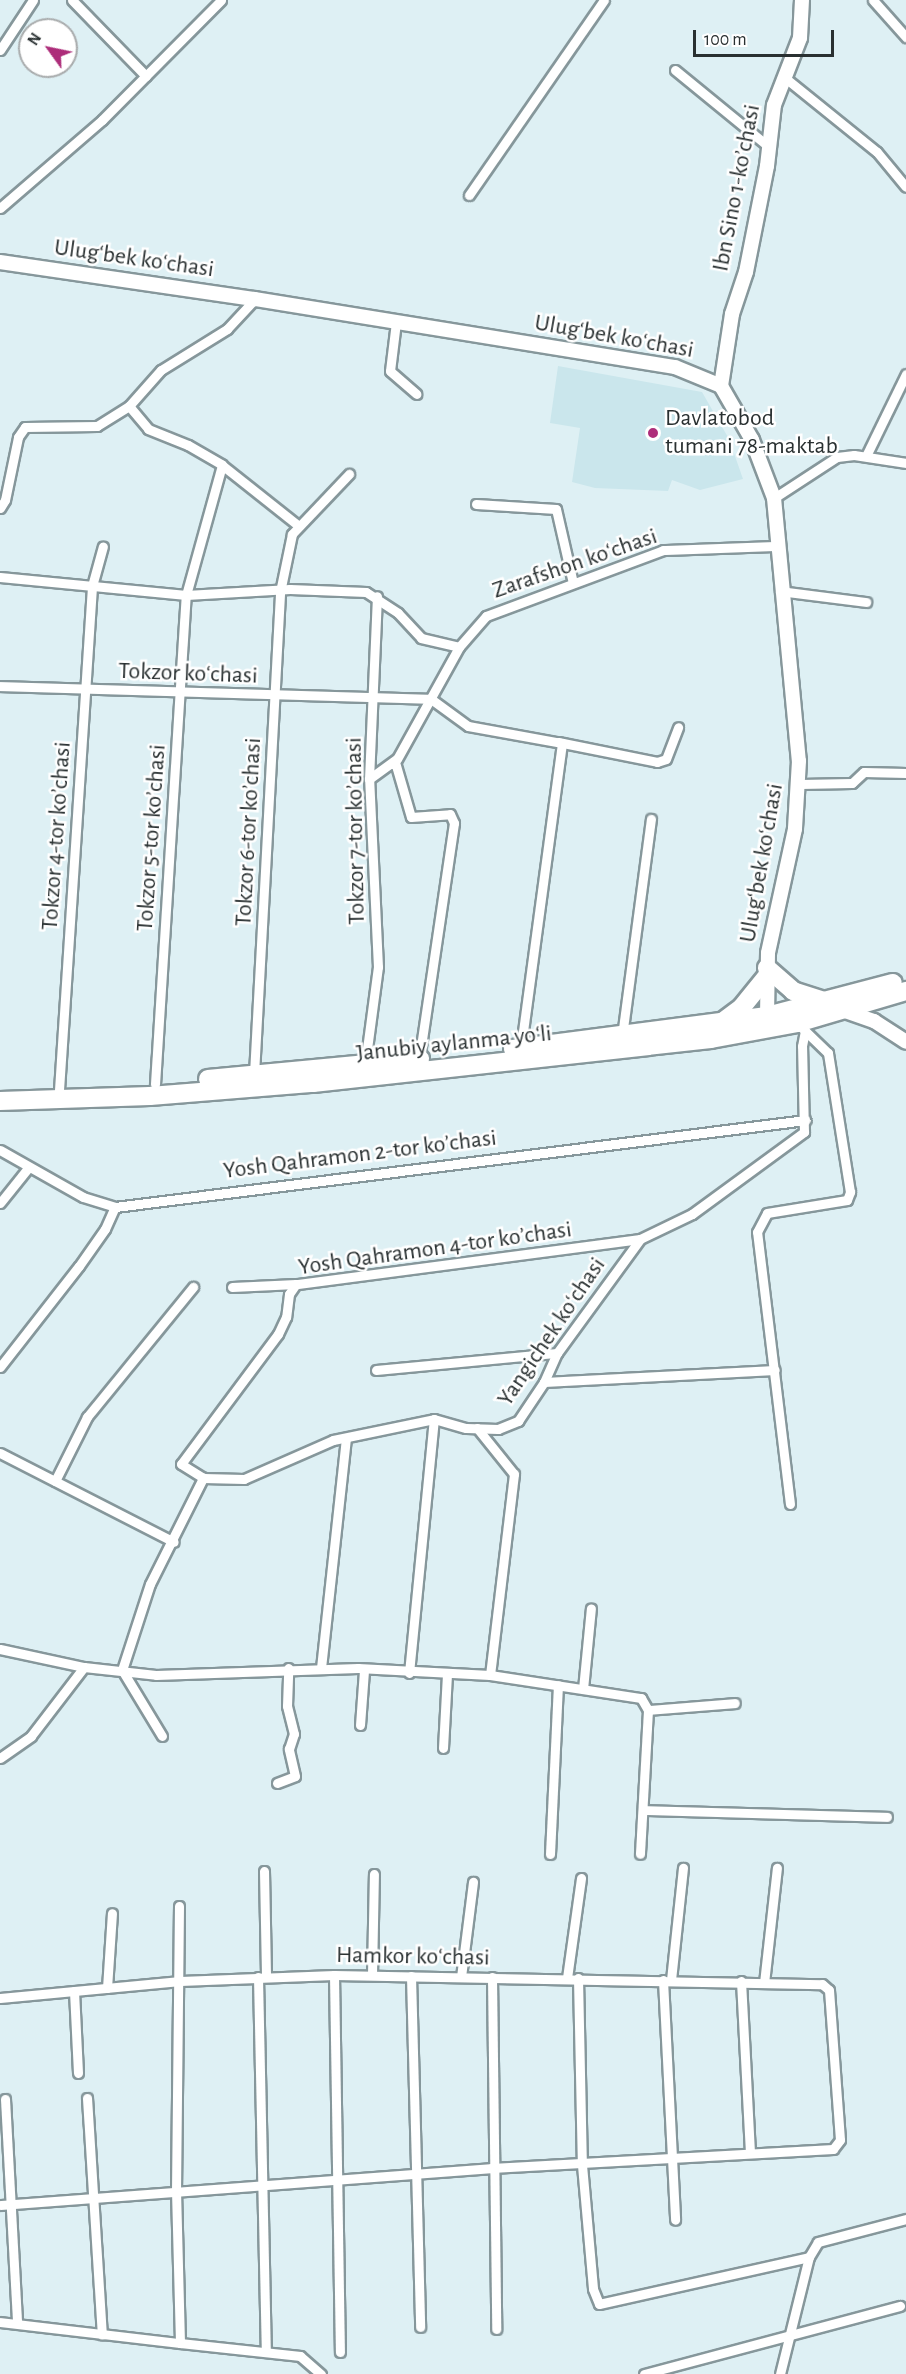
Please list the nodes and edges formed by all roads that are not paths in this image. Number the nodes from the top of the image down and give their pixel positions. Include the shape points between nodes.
1 (33, 0) edge
2 (72, 0) edge
3 (221, 0) edge
4 (604, 0) edge
5 (802, 0) edge
6 (873, 0) edge
7 (906, 37) edge
8 (0, 50) edge
9 (675, 70) dead end
10 (146, 76) junction
11 (784, 77) junction
12 (769, 147) junction
13 (906, 187) edge
14 (468, 195) dead end
15 (0, 208) edge
16 (0, 262) edge
17 (255, 299) junction
18 (396, 322) junction
19 (906, 374) edge
20 (721, 386) junction
21 (416, 394) dead end
22 (129, 406) junction
23 (866, 456) junction
24 (906, 463) edge
25 (222, 465) junction
26 (349, 474) dead end
27 (774, 498) junction
28 (476, 504) dead end
29 (0, 507) edge
30 (299, 526) junction
31 (103, 546) dead end
32 (777, 546) junction
33 (0, 577) edge
34 (573, 583) junction
35 (92, 586) junction
36 (780, 591) junction
37 (280, 592) junction
38 (186, 595) junction
39 (377, 596) junction
40 (866, 603) dead end
41 (459, 647) junction
42 (0, 686) edge
43 (86, 689) junction
44 (182, 694) junction
45 (277, 696) junction
46 (374, 699) junction
47 (431, 699) junction
48 (678, 727) dead end
49 (562, 743) junction
50 (394, 762) junction
51 (906, 772) edge
52 (369, 779) junction
53 (800, 784) junction
54 (651, 819) dead end
55 (766, 972) junction
56 (906, 979) edge
57 (906, 991) edge
58 (823, 1001) junction
59 (842, 1010) junction
60 (767, 1016) junction
61 (720, 1024) junction
62 (801, 1027) junction
63 (622, 1036) junction
64 (906, 1042) edge
65 (521, 1048) junction
66 (419, 1059) junction
67 (365, 1064) junction
68 (254, 1074) junction
69 (155, 1084) junction
70 (59, 1090) junction
71 (0, 1092) edge
72 (0, 1101) edge
73 (806, 1120) junction
74 (0, 1150) edge
75 (28, 1168) junction
76 (0, 1203) edge
77 (115, 1207) junction
78 (640, 1239) junction
79 (296, 1284) junction
80 (193, 1287) dead end
81 (231, 1287) dead end
82 (556, 1353) junction
83 (0, 1367) edge
84 (376, 1370) dead end
85 (775, 1370) junction
86 (544, 1382) junction
87 (434, 1419) junction
88 (477, 1428) junction
89 (346, 1438) junction
90 (0, 1453) edge
91 (202, 1478) junction
92 (55, 1481) junction
93 (790, 1504) dead end
94 (174, 1542) junction
95 (591, 1608) dead end
96 (0, 1649) edge
97 (84, 1667) junction
98 (288, 1668) junction
99 (321, 1668) junction
100 (122, 1670) junction
101 (364, 1670) junction
102 (409, 1673) junction
103 (447, 1675) junction
104 (490, 1675) junction
105 (558, 1685) junction
106 (583, 1689) junction
107 (735, 1703) dead end
108 (648, 1710) junction
109 (360, 1725) dead end
110 (162, 1736) dead end
111 (443, 1748) dead end
112 (0, 1758) edge
113 (277, 1783) dead end
114 (643, 1810) junction
115 (887, 1817) dead end
116 (550, 1854) dead end
117 (640, 1854) dead end
118 (683, 1868) dead end
119 (777, 1868) dead end
120 (264, 1871) dead end
121 (374, 1874) dead end
122 (581, 1878) dead end
123 (473, 1882) dead end
124 (178, 1906) dead end
125 (112, 1913) dead end
126 (334, 1975) junction
127 (372, 1975) junction
128 (411, 1976) junction
129 (262, 1977) junction
130 (461, 1977) junction
131 (492, 1977) junction
132 (567, 1978) junction
133 (578, 1978) junction
134 (667, 1980) junction
135 (180, 1981) junction
136 (741, 1982) junction
137 (764, 1983) junction
138 (107, 1988) junction
139 (74, 1991) junction
140 (0, 1998) edge
141 (78, 2073) dead end
142 (87, 2098) dead end
143 (5, 2099) dead end
144 (750, 2152) junction
145 (672, 2160) junction
146 (582, 2165) junction
147 (492, 2168) junction
148 (416, 2176) junction
149 (339, 2182) junction
150 (262, 2186) junction
151 (176, 2192) junction
152 (93, 2197) junction
153 (0, 2205) edge
154 (12, 2205) junction
155 (906, 2219) edge
156 (675, 2220) dead end
157 (809, 2257) junction
158 (900, 2306) dead end
159 (0, 2322) edge
160 (17, 2323) junction
161 (420, 2327) dead end
162 (496, 2329) dead end
163 (102, 2335) junction
164 (789, 2338) junction
165 (180, 2343) junction
166 (266, 2351) junction
167 (340, 2352) dead end
168 (321, 2374) edge
169 (644, 2374) edge
170 (780, 2374) edge

1 - 8 street
2 - 10 street
3 - 10 street
4 - 14 street
5 - 11 street, Ibn Sino 1-koʼchasi via 800,38
6 - 7 street
9 - 12 street
10 - 15 street
11 - 12 street, Ibn Sino 1-koʼchasi via 774,105
11 - 13 street via 877,152
12 - 20 street, Ibn Sino 1-koʼchasi via 746,273 732,314
16 - 17 street, Ulugʻbek koʻchasi
17 - 18 street, Ulugʻbek koʻchasi
17 - 22 street via 208,345 161,370
18 - 20 street, Ulugʻbek koʻchasi via 675,367
18 - 21 street via 390,371
19 - 23 street
20 - 27 street, Ulugʻbek koʻchasi via 752,440
22 - 25 street via 148,429 188,445
22 - 29 street via 97,426 25,427 18,437 5,500
23 - 24 street
23 - 27 street via 837,457
25 - 30 street
25 - 38 street, Tokzor 5-tor koʼchasi
26 - 30 street, Tokzor 6-tor koʼchasi
27 - 32 street, Ulugʻbek koʻchasi
28 - 34 street via 556,509
30 - 37 street, Tokzor 6-tor koʼchasi via 289,541
31 - 35 street, Tokzor 4-tor koʼchasi
32 - 34 street, Zarafshon koʻchasi via 663,550
32 - 36 street, Ulugʻbek koʻchasi
33 - 35 street
34 - 41 street, Zarafshon koʻchasi via 486,616
35 - 38 street
35 - 43 street, Tokzor 4-tor koʼchasi
36 - 40 street
36 - 53 street, Ulugʻbek koʻchasi
37 - 38 street
37 - 39 street via 358,591
37 - 45 street, Tokzor 6-tor koʼchasi
38 - 44 street, Tokzor 5-tor koʼchasi
39 - 41 street via 422,638
39 - 46 street, Tokzor 7-tor koʼchasi
41 - 47 street, Zarafshon koʻchasi
42 - 43 street, Tokzor koʻchasi
43 - 44 street, Tokzor koʻchasi
43 - 70 street, Tokzor 4-tor koʼchasi
44 - 45 street, Tokzor koʻchasi
44 - 69 street, Tokzor 5-tor koʼchasi
45 - 46 street, Tokzor koʻchasi
45 - 68 street, Tokzor 6-tor koʼchasi
46 - 47 street
46 - 52 street, Tokzor 7-tor koʼchasi
47 - 49 street via 468,726
47 - 50 street, Zarafshon koʻchasi
48 - 49 street via 666,759 657,762
49 - 65 street
50 - 52 street
50 - 66 street via 411,817 450,814 454,823
51 - 53 street via 864,772 852,783
52 - 67 street, Tokzor 7-tor koʼchasi via 378,967
53 - 55 street, Ulugʻbek koʻchasi
54 - 63 street
55 - 58 highway via 793,991
55 - 60 street, Ulugʻbek koʻchasi
55 - 61 highway via 742,1007
56 - 58 highway, Janubiy aylanma yoʻli
57 - 59 highway, Janubiy aylanma yoʻli
58 - 60 highway, Janubiy aylanma yoʻli
59 - 62 highway, Janubiy aylanma yoʻli
59 - 64 street via 874,1021
60 - 61 highway, Janubiy aylanma yoʻli
61 - 63 highway, Janubiy aylanma yoʻli
62 - 72 highway, Janubiy aylanma yoʻli via 313,1083 150,1096
62 - 73 street
62 - 85 street via 817,1038 828,1053 850,1192 847,1200 767,1213 759,1221 757,1232
63 - 65 highway, Janubiy aylanma yoʻli
65 - 66 highway, Janubiy aylanma yoʻli
66 - 67 highway, Janubiy aylanma yoʻli
67 - 68 highway, Janubiy aylanma yoʻli
68 - 69 highway, Janubiy aylanma yoʻli
69 - 70 highway, Janubiy aylanma yoʻli
70 - 71 highway, Janubiy aylanma yoʻli
73 - 77 street, Yosh Qahramon 2-tor koʼchasi
73 - 78 street via 798,1140 692,1214
74 - 75 street
75 - 76 street
75 - 77 street via 83,1197
77 - 83 street via 86,1257
78 - 79 street, Yosh Qahramon 4-tor koʼchasi
78 - 82 street, Yangichek koʻchasi
79 - 81 street
79 - 91 street, Yosh Qahramon 4-tor koʼchasi via 289,1294 286,1317 278,1334 182,1458 182,1467
80 - 92 street via 87,1417
82 - 84 street
82 - 86 street, Yangichek koʻchasi
85 - 86 street
85 - 93 street
86 - 88 street, Yangichek koʻchasi via 518,1421 498,1429
87 - 88 street, Yangichek koʻchasi
87 - 89 street, Yangichek koʻchasi
87 - 102 street
88 - 104 street via 514,1474
89 - 91 street, Yangichek koʻchasi via 312,1448 244,1479
89 - 99 street
90 - 92 street
91 - 94 street
92 - 94 street
94 - 100 street via 150,1584
95 - 106 street
96 - 97 street
97 - 100 street
97 - 112 street via 31,1736
98 - 99 street
98 - 100 street via 156,1675
98 - 113 street via 287,1706 294,1734 289,1749 295,1776
99 - 101 street
100 - 110 street
101 - 102 street
101 - 109 street
102 - 103 street
103 - 104 street
103 - 111 street
104 - 105 street
105 - 106 street
105 - 116 street
106 - 108 street via 641,1698
107 - 108 street
108 - 114 street
114 - 115 street
114 - 117 street
118 - 134 street
119 - 137 street
120 - 129 street
121 - 127 street
122 - 132 street
123 - 130 street
124 - 135 street
125 - 138 street
126 - 127 street, Hamkor koʻchasi
126 - 129 street, Hamkor koʻchasi
126 - 149 street
127 - 128 street, Hamkor koʻchasi
128 - 130 street, Hamkor koʻchasi
128 - 148 street
129 - 135 street, Hamkor koʻchasi
129 - 150 street
130 - 131 street, Hamkor koʻchasi
131 - 132 street, Hamkor koʻchasi
131 - 147 street
132 - 133 street, Hamkor koʻchasi
133 - 134 street, Hamkor koʻchasi
133 - 146 street
134 - 136 street, Hamkor koʻchasi
134 - 145 street
135 - 138 street, Hamkor koʻchasi
135 - 151 street
136 - 137 street, Hamkor koʻchasi
136 - 144 street
137 - 144 street, Hamkor koʻchasi via 826,1986 838,2146
138 - 139 street, Hamkor koʻchasi
139 - 140 street, Hamkor koʻchasi
139 - 141 street
142 - 152 street
143 - 154 street
144 - 145 street
145 - 146 street
145 - 156 street
146 - 147 street
146 - 157 street via 593,2289 599,2304
147 - 148 street
147 - 162 street
148 - 149 street
148 - 161 street
149 - 150 street
149 - 167 street
150 - 151 street
150 - 166 street
151 - 152 street
151 - 165 street
152 - 154 street
152 - 163 street
153 - 154 street
154 - 160 street
155 - 157 street via 818,2242
157 - 164 street
158 - 164 street
159 - 160 street
160 - 163 street
163 - 165 street
164 - 169 street
164 - 170 street
165 - 166 street
166 - 168 street via 300,2356

